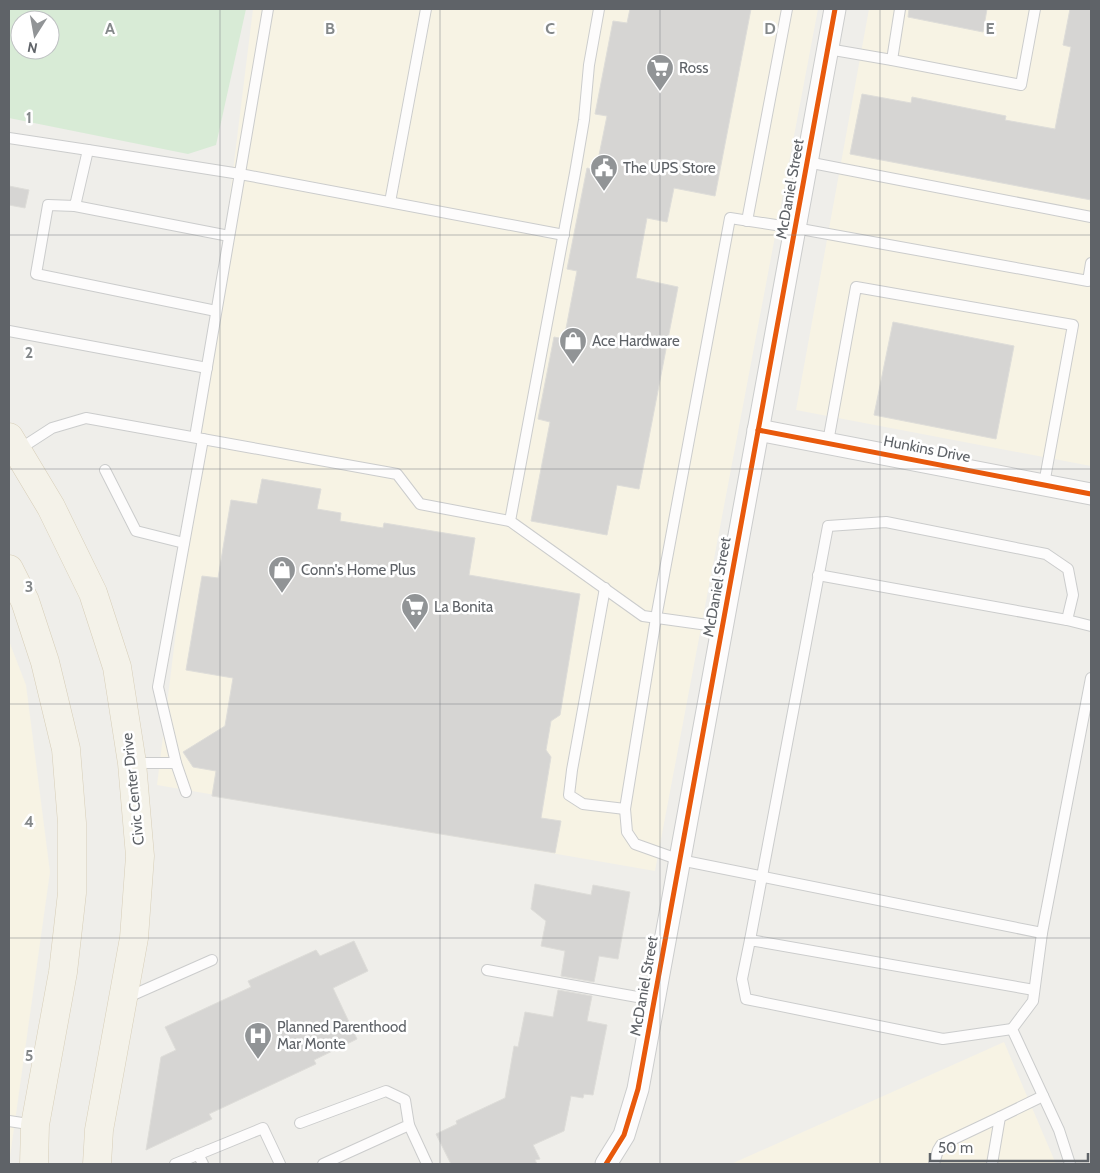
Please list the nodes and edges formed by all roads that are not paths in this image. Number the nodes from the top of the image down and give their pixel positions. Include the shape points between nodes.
1 (268, 9) edge
2 (426, 9) edge
3 (599, 9) edge
4 (787, 9) edge
5 (835, 9) edge
6 (900, 9) edge
7 (1034, 9) edge
8 (828, 49) junction
9 (892, 60) junction
10 (9, 138) edge
11 (88, 150) junction
12 (807, 162) junction
13 (240, 174) junction
14 (390, 202) junction
15 (75, 206) junction
16 (1091, 217) edge
17 (747, 221) junction
18 (795, 228) junction
19 (564, 235) junction
20 (229, 236) junction
21 (1091, 263) edge
22 (216, 311) junction
23 (9, 331) edge
24 (207, 368) junction
25 (758, 430) junction
26 (199, 438) junction
27 (828, 442) junction
28 (13, 444) edge
29 (105, 470) dead end
30 (1044, 484) junction
31 (1091, 494) edge
32 (510, 521) junction
33 (184, 543) junction
34 (9, 569) edge
35 (818, 575) junction
36 (605, 588) junction
37 (656, 618) junction
38 (1067, 620) junction
39 (1091, 626) edge
40 (722, 627) junction
41 (1091, 678) edge
42 (132, 763) junction
43 (176, 763) junction
44 (186, 792) dead end
45 (625, 809) junction
46 (680, 860) junction
47 (761, 877) junction
48 (1042, 933) junction
49 (750, 940) junction
50 (212, 960) dead end
51 (487, 970) dead end
52 (1034, 990) junction
53 (123, 999) junction
54 (654, 1000) junction
55 (1012, 1029) junction
56 (1043, 1096) junction
57 (1000, 1117) junction
58 (9, 1121) edge
59 (300, 1124) dead end
60 (35, 1125) junction
61 (408, 1125) junction
62 (198, 1154) junction
63 (34, 1164) edge
64 (97, 1164) edge
65 (175, 1164) edge
66 (203, 1164) edge
67 (280, 1164) edge
68 (323, 1164) edge
69 (427, 1164) edge
70 (606, 1164) edge
71 (934, 1164) edge
72 (992, 1164) edge
73 (1070, 1164) edge

1 - 13 lane
2 - 14 lane
3 - 19 lane
4 - 17 lane
5 - 8 street, McDaniel Street
6 - 9 lane
7 - 9 lane via 1021,85
8 - 9 lane
8 - 12 street, McDaniel Street
10 - 11 lane
11 - 13 lane
11 - 15 lane
12 - 16 lane
12 - 18 street, McDaniel Street
13 - 14 lane
13 - 20 lane
14 - 19 lane
15 - 20 lane
15 - 22 lane via 48,205 36,274
17 - 18 lane
17 - 37 lane via 730,218
18 - 21 lane via 1088,281
18 - 25 street, McDaniel Street
19 - 32 lane
20 - 22 lane
22 - 24 lane
23 - 24 lane
24 - 26 lane
25 - 27 street, Hunkins Drive
25 - 40 street, McDaniel Street
26 - 28 lane via 86,418
26 - 32 lane via 397,474 420,504
26 - 33 lane
27 - 30 street, Hunkins Drive
27 - 30 lane via 856,287 1073,325
28 - 42 main road, Civic Center Drive via 51,507 93,593 117,667
29 - 33 lane via 136,531
30 - 31 street, Hunkins Drive
32 - 36 lane
33 - 43 lane via 158,687
34 - 60 main road via 25,601 45,662 66,749 72,823 72,893 63,972
35 - 38 lane
35 - 38 lane via 828,526 886,522 1046,554 1068,569 1074,595
35 - 47 lane
36 - 37 lane via 643,616
36 - 45 lane via 569,795 583,804
37 - 40 lane
37 - 45 lane
38 - 39 lane
40 - 46 street, McDaniel Street
41 - 48 lane
42 - 43 lane
42 - 53 main road, Civic Center Drive via 140,856 134,938
43 - 44 lane
45 - 46 lane via 627,832 635,844
46 - 47 lane
46 - 54 street, McDaniel Street
47 - 48 lane
47 - 49 lane
48 - 52 lane
49 - 52 lane
49 - 55 lane via 742,979 746,1000 943,1040
50 - 53 lane
51 - 54 lane
52 - 55 lane via 1033,1001
53 - 64 main road, Civic Center Drive via 99,1130
54 - 70 street, McDaniel Street via 638,1089 624,1135
55 - 56 lane
56 - 57 lane
56 - 73 lane
57 - 71 lane via 941,1145
57 - 72 lane
58 - 60 lane
59 - 61 lane via 386,1091 405,1100
60 - 63 main road
61 - 68 lane
61 - 69 lane
62 - 65 lane
62 - 66 lane
62 - 67 lane via 264,1128

